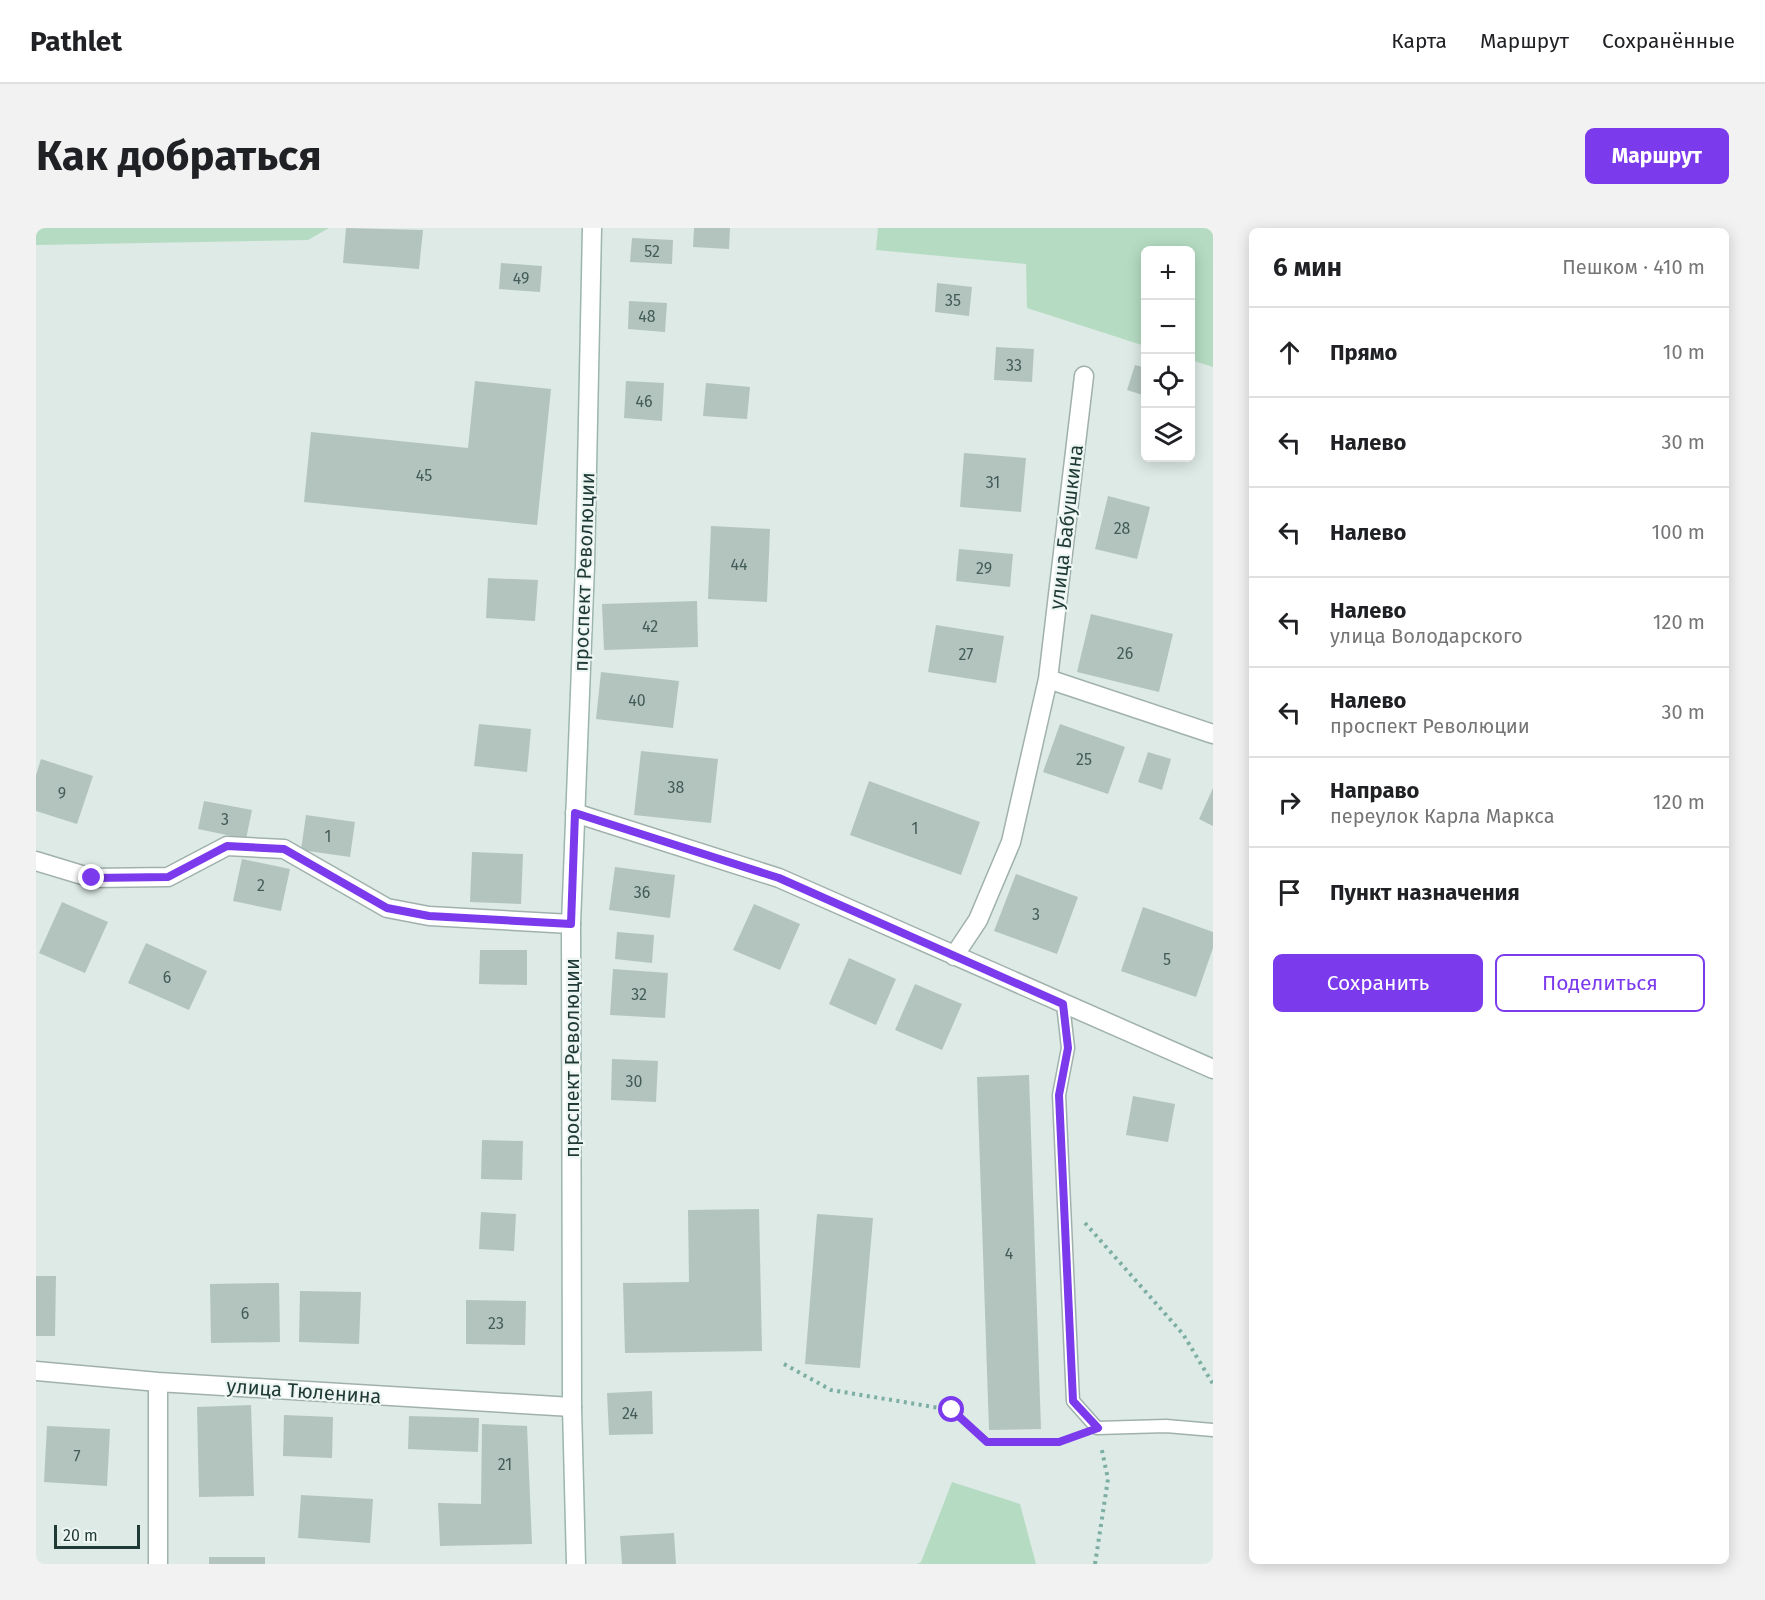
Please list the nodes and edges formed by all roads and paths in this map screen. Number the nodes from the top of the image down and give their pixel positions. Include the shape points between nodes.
1 (592, 228) edge
2 (1084, 376) dead end
3 (1048, 679) junction
4 (1213, 734) edge
5 (575, 813) junction
6 (36, 861) edge
7 (571, 924) junction
8 (954, 956) junction
9 (1063, 1004) junction
10 (1213, 1069) edge
11 (1063, 1198) junction
12 (784, 1364) dead end
13 (36, 1371) edge
14 (158, 1382) junction
15 (1213, 1384) edge
16 (573, 1407) junction
17 (1098, 1428) junction
18 (1213, 1430) edge
19 (159, 1564) edge
20 (576, 1564) edge
21 (1095, 1564) edge

1 - 5 street, проспект Революции
2 - 3 street, улица Бабушкина
3 - 4 street
3 - 8 street, улица Бабушкина via 1011,842 978,920
5 - 7 street, проспект Революции
5 - 8 street via 779,878
6 - 7 street via 92,878 168,877 227,846 284,849 387,908 429,916
7 - 16 street, проспект Революции
8 - 9 street
9 - 10 street
9 - 11 lane via 1068,1048 1059,1095
11 - 15 path via 1183,1334
11 - 17 lane via 1073,1401
12 - 17 path via 831,1390 952,1410 987,1442 1059,1442
13 - 14 street, улица Тюленина
14 - 16 street, улица Тюленина
14 - 19 street
16 - 20 street, проспект Революции
17 - 18 lane via 1166,1426
17 - 21 path via 1108,1479

